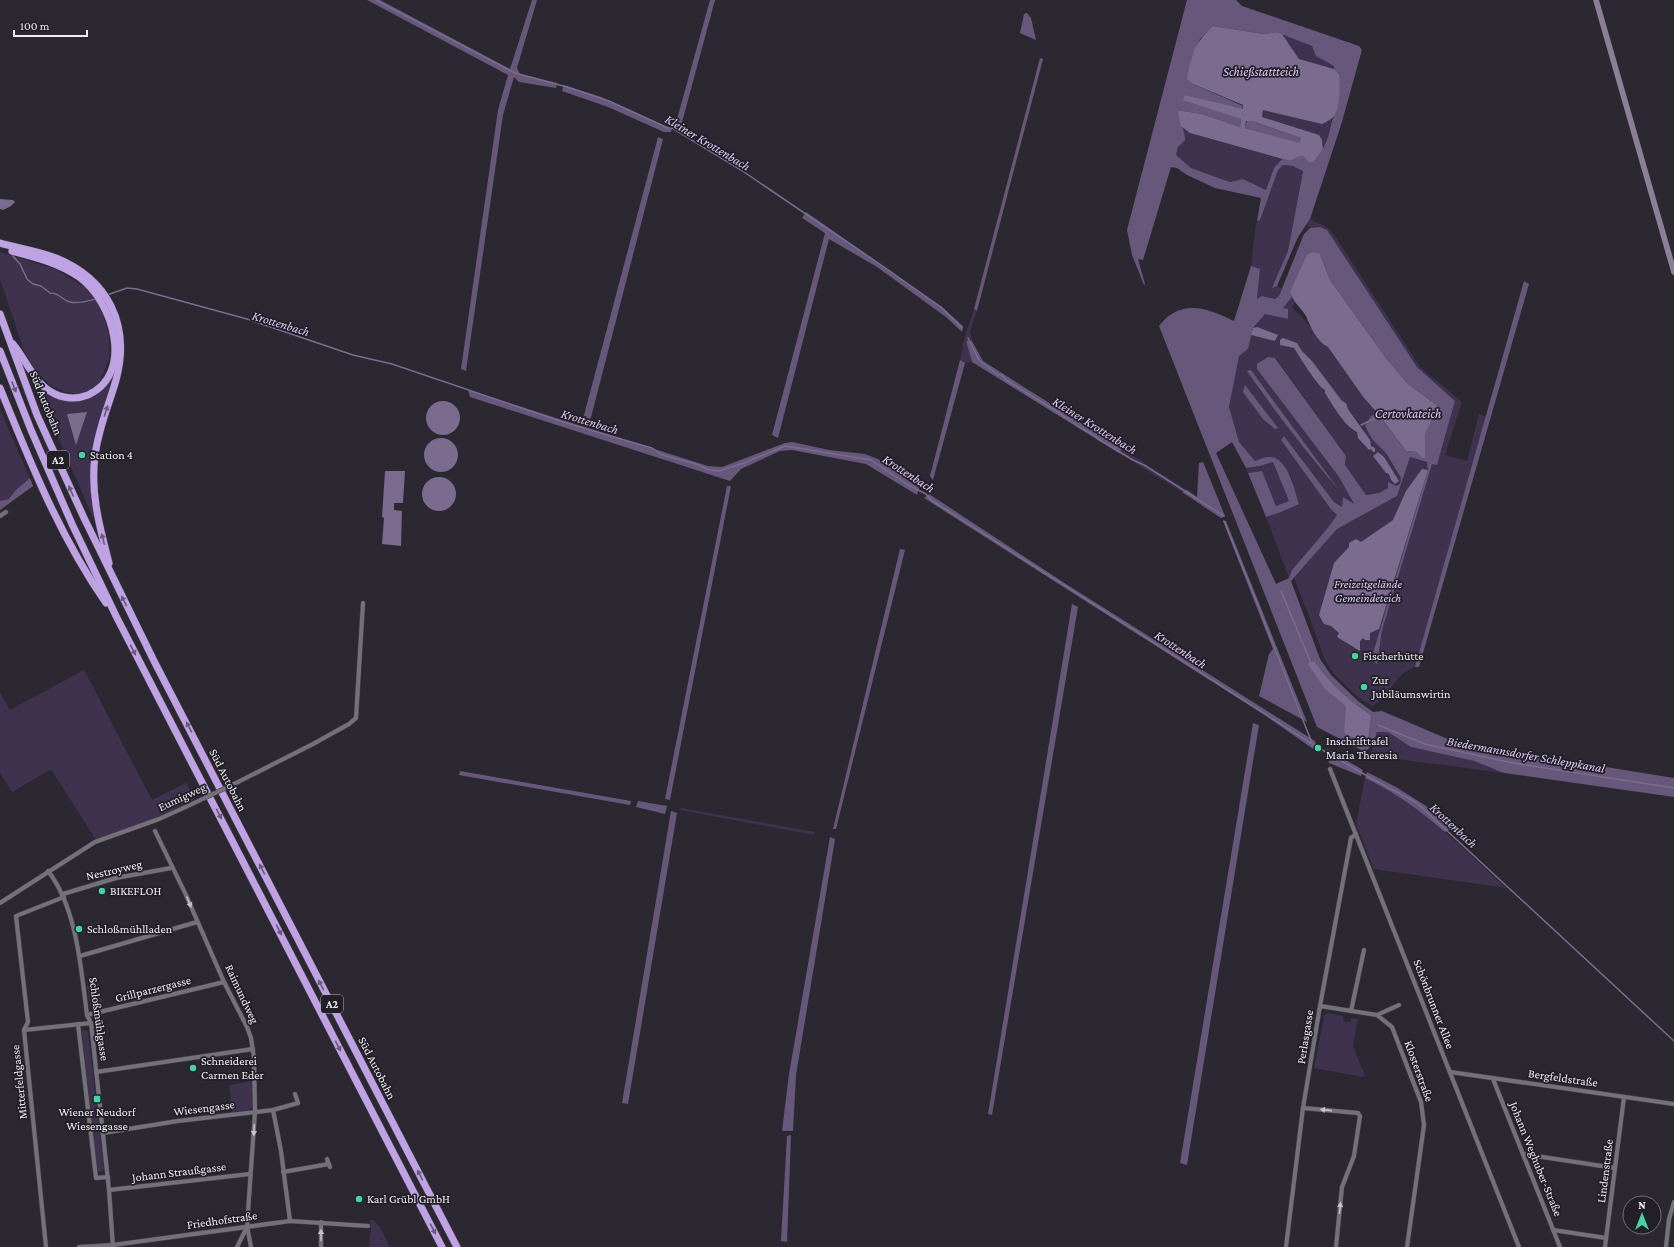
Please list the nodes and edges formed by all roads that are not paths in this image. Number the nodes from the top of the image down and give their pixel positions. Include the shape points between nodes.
1 (1596, 0) edge
2 (0, 244) edge
3 (0, 248) edge
4 (1674, 272) edge
5 (96, 288) junction
6 (105, 301) junction
7 (0, 314) edge
8 (9, 340) junction
9 (0, 351) edge
10 (0, 388) edge
11 (6, 512) dead end
12 (0, 516) edge
13 (112, 577) junction
14 (363, 603) dead end
15 (116, 616) junction
16 (1330, 769) dead end
17 (155, 831) dead end
18 (1356, 834) junction
19 (171, 868) junction
20 (48, 871) junction
21 (63, 895) junction
22 (0, 903) edge
23 (16, 916) joint
24 (198, 922) junction
25 (1364, 950) dead end
26 (80, 956) junction
27 (224, 982) junction
28 (1399, 1004) dead end
29 (1320, 1006) junction
30 (1351, 1011) junction
31 (87, 1015) junction
32 (1378, 1015) junction
33 (91, 1022) junction
34 (78, 1024) junction
35 (24, 1030) junction
36 (253, 1049) junction
37 (96, 1072) junction
38 (1450, 1072) junction
39 (1493, 1079) junction
40 (295, 1094) dead end
41 (1624, 1097) junction
42 (1674, 1104) edge
43 (1303, 1108) junction
44 (273, 1110) junction
45 (255, 1112) junction
46 (103, 1133) junction
47 (1523, 1154) junction
48 (327, 1159) dead end
49 (1615, 1168) junction
50 (284, 1172) junction
51 (250, 1174) junction
52 (108, 1177) junction
53 (109, 1190) junction
54 (1674, 1202) edge
55 (290, 1221) junction
56 (321, 1222) junction
57 (248, 1226) junction
58 (368, 1226) dead end
59 (1553, 1230) junction
60 (1606, 1238) junction
61 (113, 1246) edge
62 (46, 1247) edge
63 (79, 1247) edge
64 (237, 1247) edge
65 (251, 1247) edge
66 (321, 1247) edge
67 (442, 1247) edge
68 (457, 1247) edge
69 (1286, 1247) edge
70 (1336, 1247) edge
71 (1407, 1247) edge
72 (1519, 1247) edge
73 (1560, 1247) edge
74 (1605, 1247) edge
75 (1666, 1247) edge

1 - 4 main road
2 - 5 highway via 54,257 70,264 84,273
3 - 5 highway via 54,263
5 - 6 highway
6 - 8 highway via 114,334 113,363 102,386 82,398 56,395 43,386
13 -> 6 highway via 96,513 94,474 98,435 119,364 120,333 117,319
7 - 8 highway, Süd Autobahn / A2
13 -> 8 highway, Süd Autobahn / A2 via 40,422
9 -> 15 highway, Süd Autobahn / A2 via 72,524
10 - 15 highway via 53,510 94,584
11 - 12 street
68 -> 13 highway, Süd Autobahn / A2
14 - 20 street, Eumigweg, bridge via 356,718 349,724 190,805 95,842
15 -> 67 highway, Süd Autobahn / A2
16 - 18 street, Schönbrunner Allee
17 - 19 street, Raimundweg
18 - 29 street, Perlasgasse via 1351,838
18 - 38 street, Schönbrunner Allee
19 - 21 street, Nestroyweg via 116,878
19 -> 24 street, Raimundweg
20 - 21 street, Schloßmühlgasse
20 - 22 street, Eumigweg
21 - 23 street, Nestroyweg
21 - 26 street, Schloßmühlgasse
23 - 35 street, Mitterfeldgasse via 28,1022
24 - 26 street
24 - 27 street, Raimundweg
25 - 30 street
26 - 31 street, Schloßmühlgasse
27 - 31 street, Grillparzergasse
27 - 36 street, Raimundweg via 248,1026
28 - 32 street
29 - 30 street
29 - 43 street, Perlasgasse
30 - 32 street
31 - 33 street, Schloßmühlgasse
32 - 71 street, Klosterstraße via 1392,1027 1421,1102 1424,1125
33 - 34 street
33 - 37 street, Schloßmühlgasse
34 - 35 street
34 - 52 street, Schloßmühlgasse via 96,1178
35 - 62 street, Mitterfeldgasse
36 - 37 street
36 - 45 street, Raimundweg
37 - 46 street, Schloßmühlgasse
38 - 39 street, Bergfeldstraße
38 - 72 street, Schönbrunner Allee
39 - 41 street, Bergfeldstraße
39 - 47 street, Johann Weghuber-Straße
40 - 44 street, Wiesengasse via 298,1103
41 - 42 street, Bergfeldstraße
41 - 49 street, Lindenstraße
43 - 69 street, Perlasgasse
70 -> 43 street via 1342,1186 1354,1156 1360,1116 1358,1113
44 - 45 street, Wiesengasse
44 - 50 street
45 - 46 street, Wiesengasse
45 -> 51 street, Raimundweg
46 - 52 street, Schloßmühlgasse
47 - 49 street
47 - 59 street, Johann Weghuber-Straße
48 - 50 street via 330,1166
49 - 60 street, Lindenstraße
50 - 55 street
51 - 53 street, Johann Straußgasse
51 - 57 street, Raimundweg
52 - 53 street, Schloßmühlgasse
53 - 61 street, Schloßmühlgasse
54 - 75 street
55 - 56 street, Friedhofstraße
55 - 57 street, Friedhofstraße
56 - 58 street, Friedhofstraße
66 -> 56 street
57 - 61 street, Friedhofstraße
57 - 64 street
57 - 65 street, Raimundweg
59 - 60 street
59 - 73 street, Johann Weghuber-Straße
60 - 74 street, Lindenstraße
61 - 63 street, Friedhofstraße

